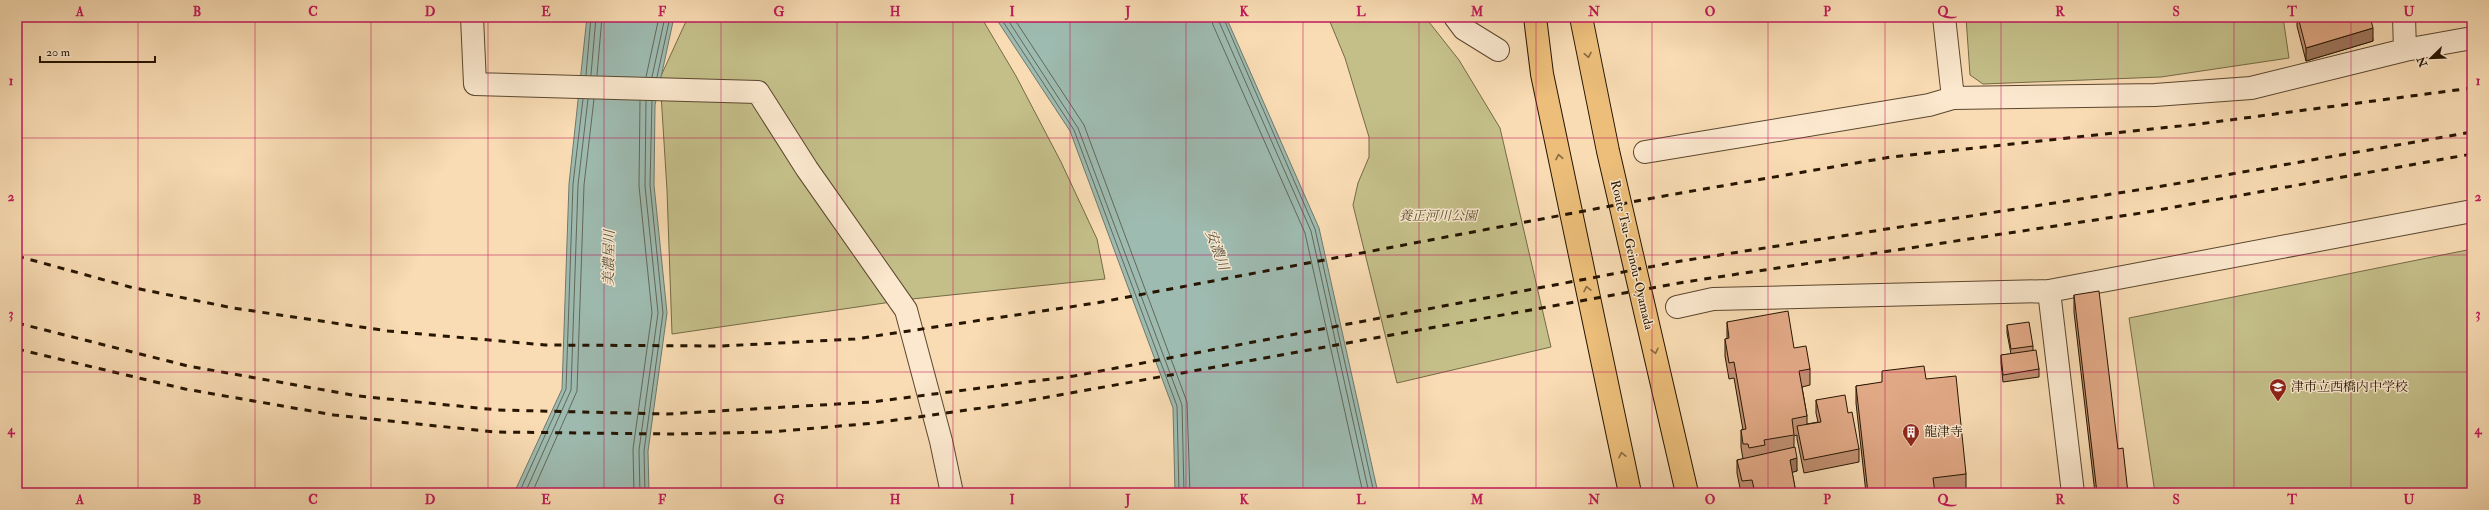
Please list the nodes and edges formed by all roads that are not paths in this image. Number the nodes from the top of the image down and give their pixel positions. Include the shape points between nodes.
1 (472, 17) edge
2 (1454, 17) edge
3 (1535, 17) edge
4 (1581, 17) edge
5 (1944, 17) edge
6 (2404, 17) edge
7 (2472, 38) edge
8 (1498, 50) dead end
9 (2405, 50) junction
10 (1953, 98) junction
11 (1645, 152) dead end
12 (2472, 211) edge
13 (2049, 291) junction
14 (1677, 307) dead end
15 (952, 493) edge
16 (1630, 493) edge
17 (1687, 493) edge
18 (2073, 493) edge

1 - 15 street via 475,84 758,92 807,169 906,310 942,441
2 - 8 street via 1464,29
16 -> 3 main road via 1543,82
4 -> 17 main road, Route Tsu-Geinou-Oyamada via 1608,151
5 - 10 street
6 - 9 street
7 - 9 street
9 - 10 street via 2251,88 2155,95
10 - 11 street via 1929,105
12 - 13 street
13 - 14 street via 1713,299
13 - 18 street

